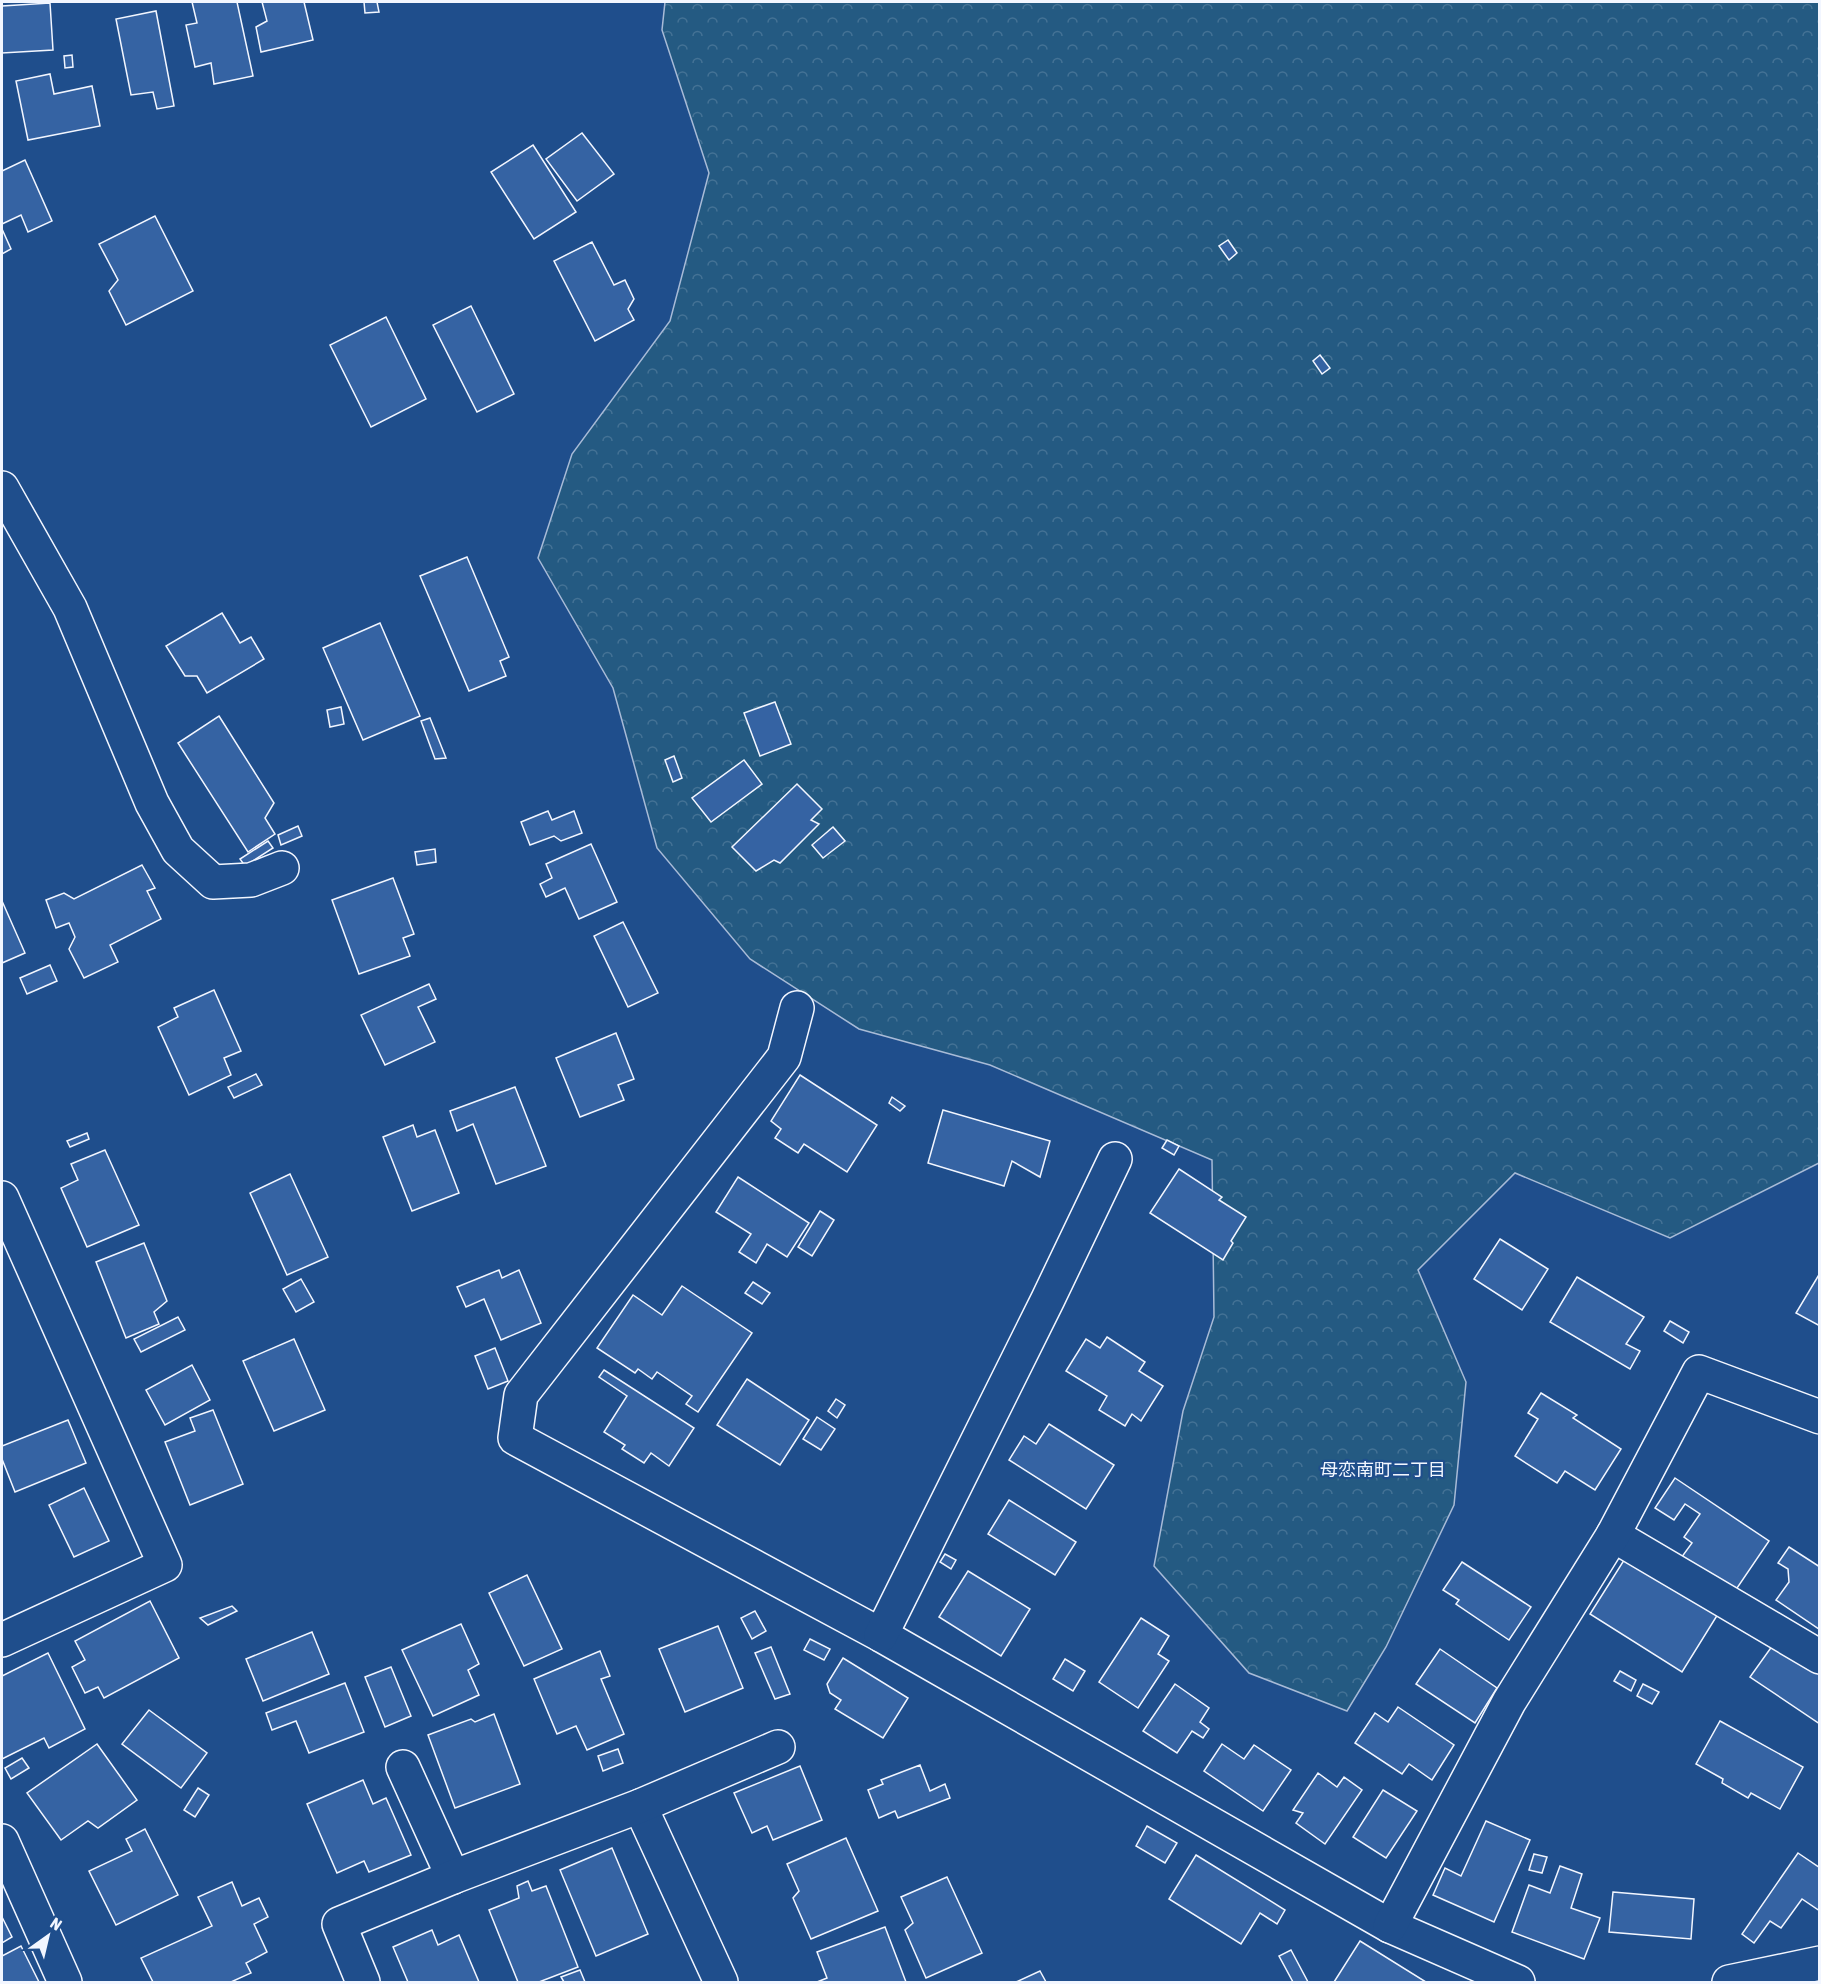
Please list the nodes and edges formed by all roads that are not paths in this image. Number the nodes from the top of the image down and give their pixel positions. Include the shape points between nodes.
1 (2, 488) edge
2 (282, 868) dead end
3 (797, 1008) dead end
4 (1115, 1159) dead end
5 (2, 1198) edge
6 (1820, 1417) edge
7 (1613, 1535) junction
8 (881, 1635) junction
9 (2, 1640) edge
10 (1820, 1657) edge
11 (778, 1747) dead end
12 (403, 1767) dead end
13 (640, 1806) junction
14 (2, 1841) edge
15 (453, 1877) junction
16 (1390, 1926) junction
17 (1820, 1963) edge
18 (65, 1983) edge
19 (363, 1983) edge
20 (721, 1983) edge
21 (1518, 1983) edge
22 (1729, 1983) edge

1 - 2 street via 70,608 152,803 178,850 213,882 251,880
3 - 8 street via 784,1057 521,1395 515,1438
4 - 8 street
5 - 9 street via 165,1565
6 - 7 street via 1699,1372
7 - 10 street
7 - 16 street via 1509,1702
8 - 16 street
11 - 13 street
12 - 15 street
13 - 15 street
13 - 20 street
14 - 18 street
15 - 19 street via 339,1924
16 - 21 street
17 - 22 street

